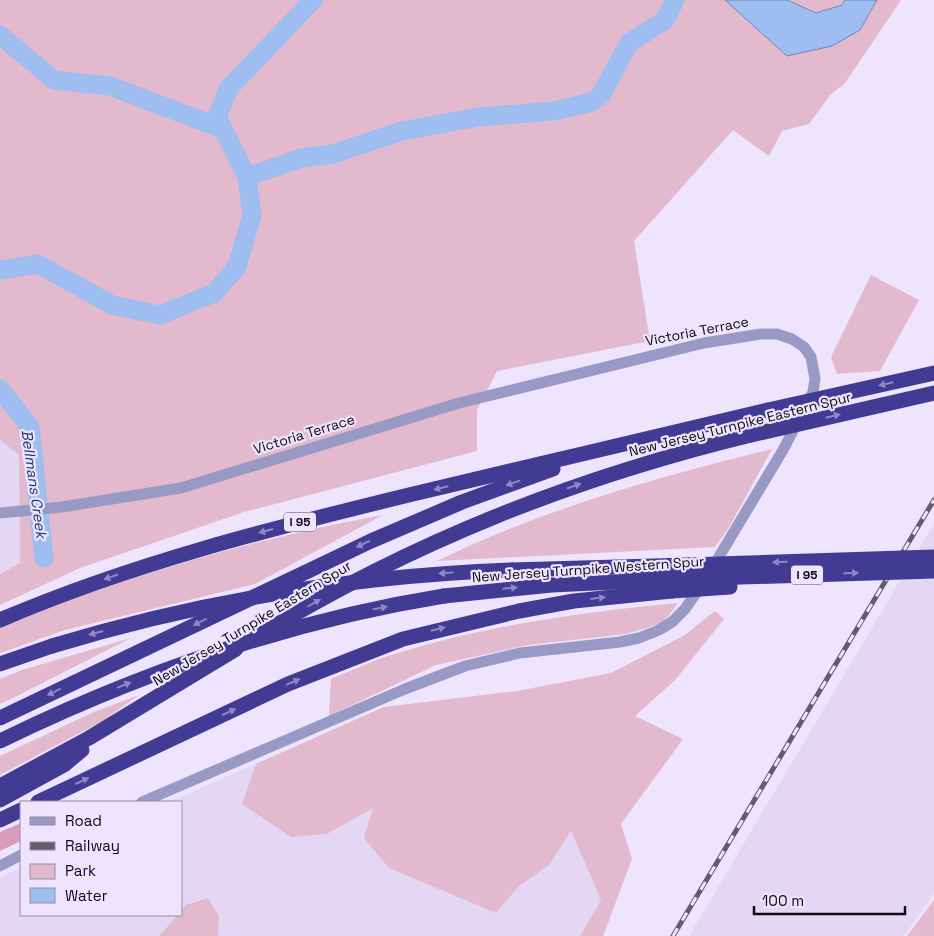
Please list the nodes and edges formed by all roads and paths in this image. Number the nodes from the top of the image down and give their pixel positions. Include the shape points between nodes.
1 (934, 373) edge
2 (934, 394) edge
3 (608, 447) junction
4 (5, 513) edge
5 (934, 557) edge
6 (934, 571) edge
7 (676, 585) junction
8 (0, 620) edge
9 (0, 664) edge
10 (0, 718) edge
11 (118, 721) junction
12 (0, 741) edge
13 (0, 786) edge
14 (0, 800) edge
15 (40, 801) edge
16 (144, 801) edge
17 (20, 810) edge
18 (0, 820) edge
19 (20, 856) edge
20 (0, 866) edge

1 -> 3 highway, New Jersey Turnpike Eastern Spur / I 95, bridge
11 -> 2 highway, New Jersey Turnpike Eastern Spur, bridge via 290,616 424,546 508,510 678,454
3 -> 8 highway, New Jersey Turnpike Eastern Spur / I 95 via 206,547 101,581
3 -> 10 highway via 371,540
4 - 16 street, Victoria Terrace via 62,508 181,488 460,402 742,336 776,334 792,339 811,357 815,370 813,392 783,450 694,597 672,622 639,638 520,653 465,666
5 -> 9 highway, New Jersey Turnpike Western Spur / I 95, bridge via 512,570 398,577 288,591 186,610 52,646
7 -> 6 highway, I 95, bridge via 782,584 828,574
12 -> 7 highway, New Jersey Turnpike Western Spur, bridge via 101,694 208,653 322,620 444,596 544,585
15 -> 7 highway via 248,702 359,655 428,632 518,611
11 - 13 highway, New Jersey Turnpike Eastern Spur
11 - 14 highway via 64,765
17 - 18 highway
19 - 20 street

